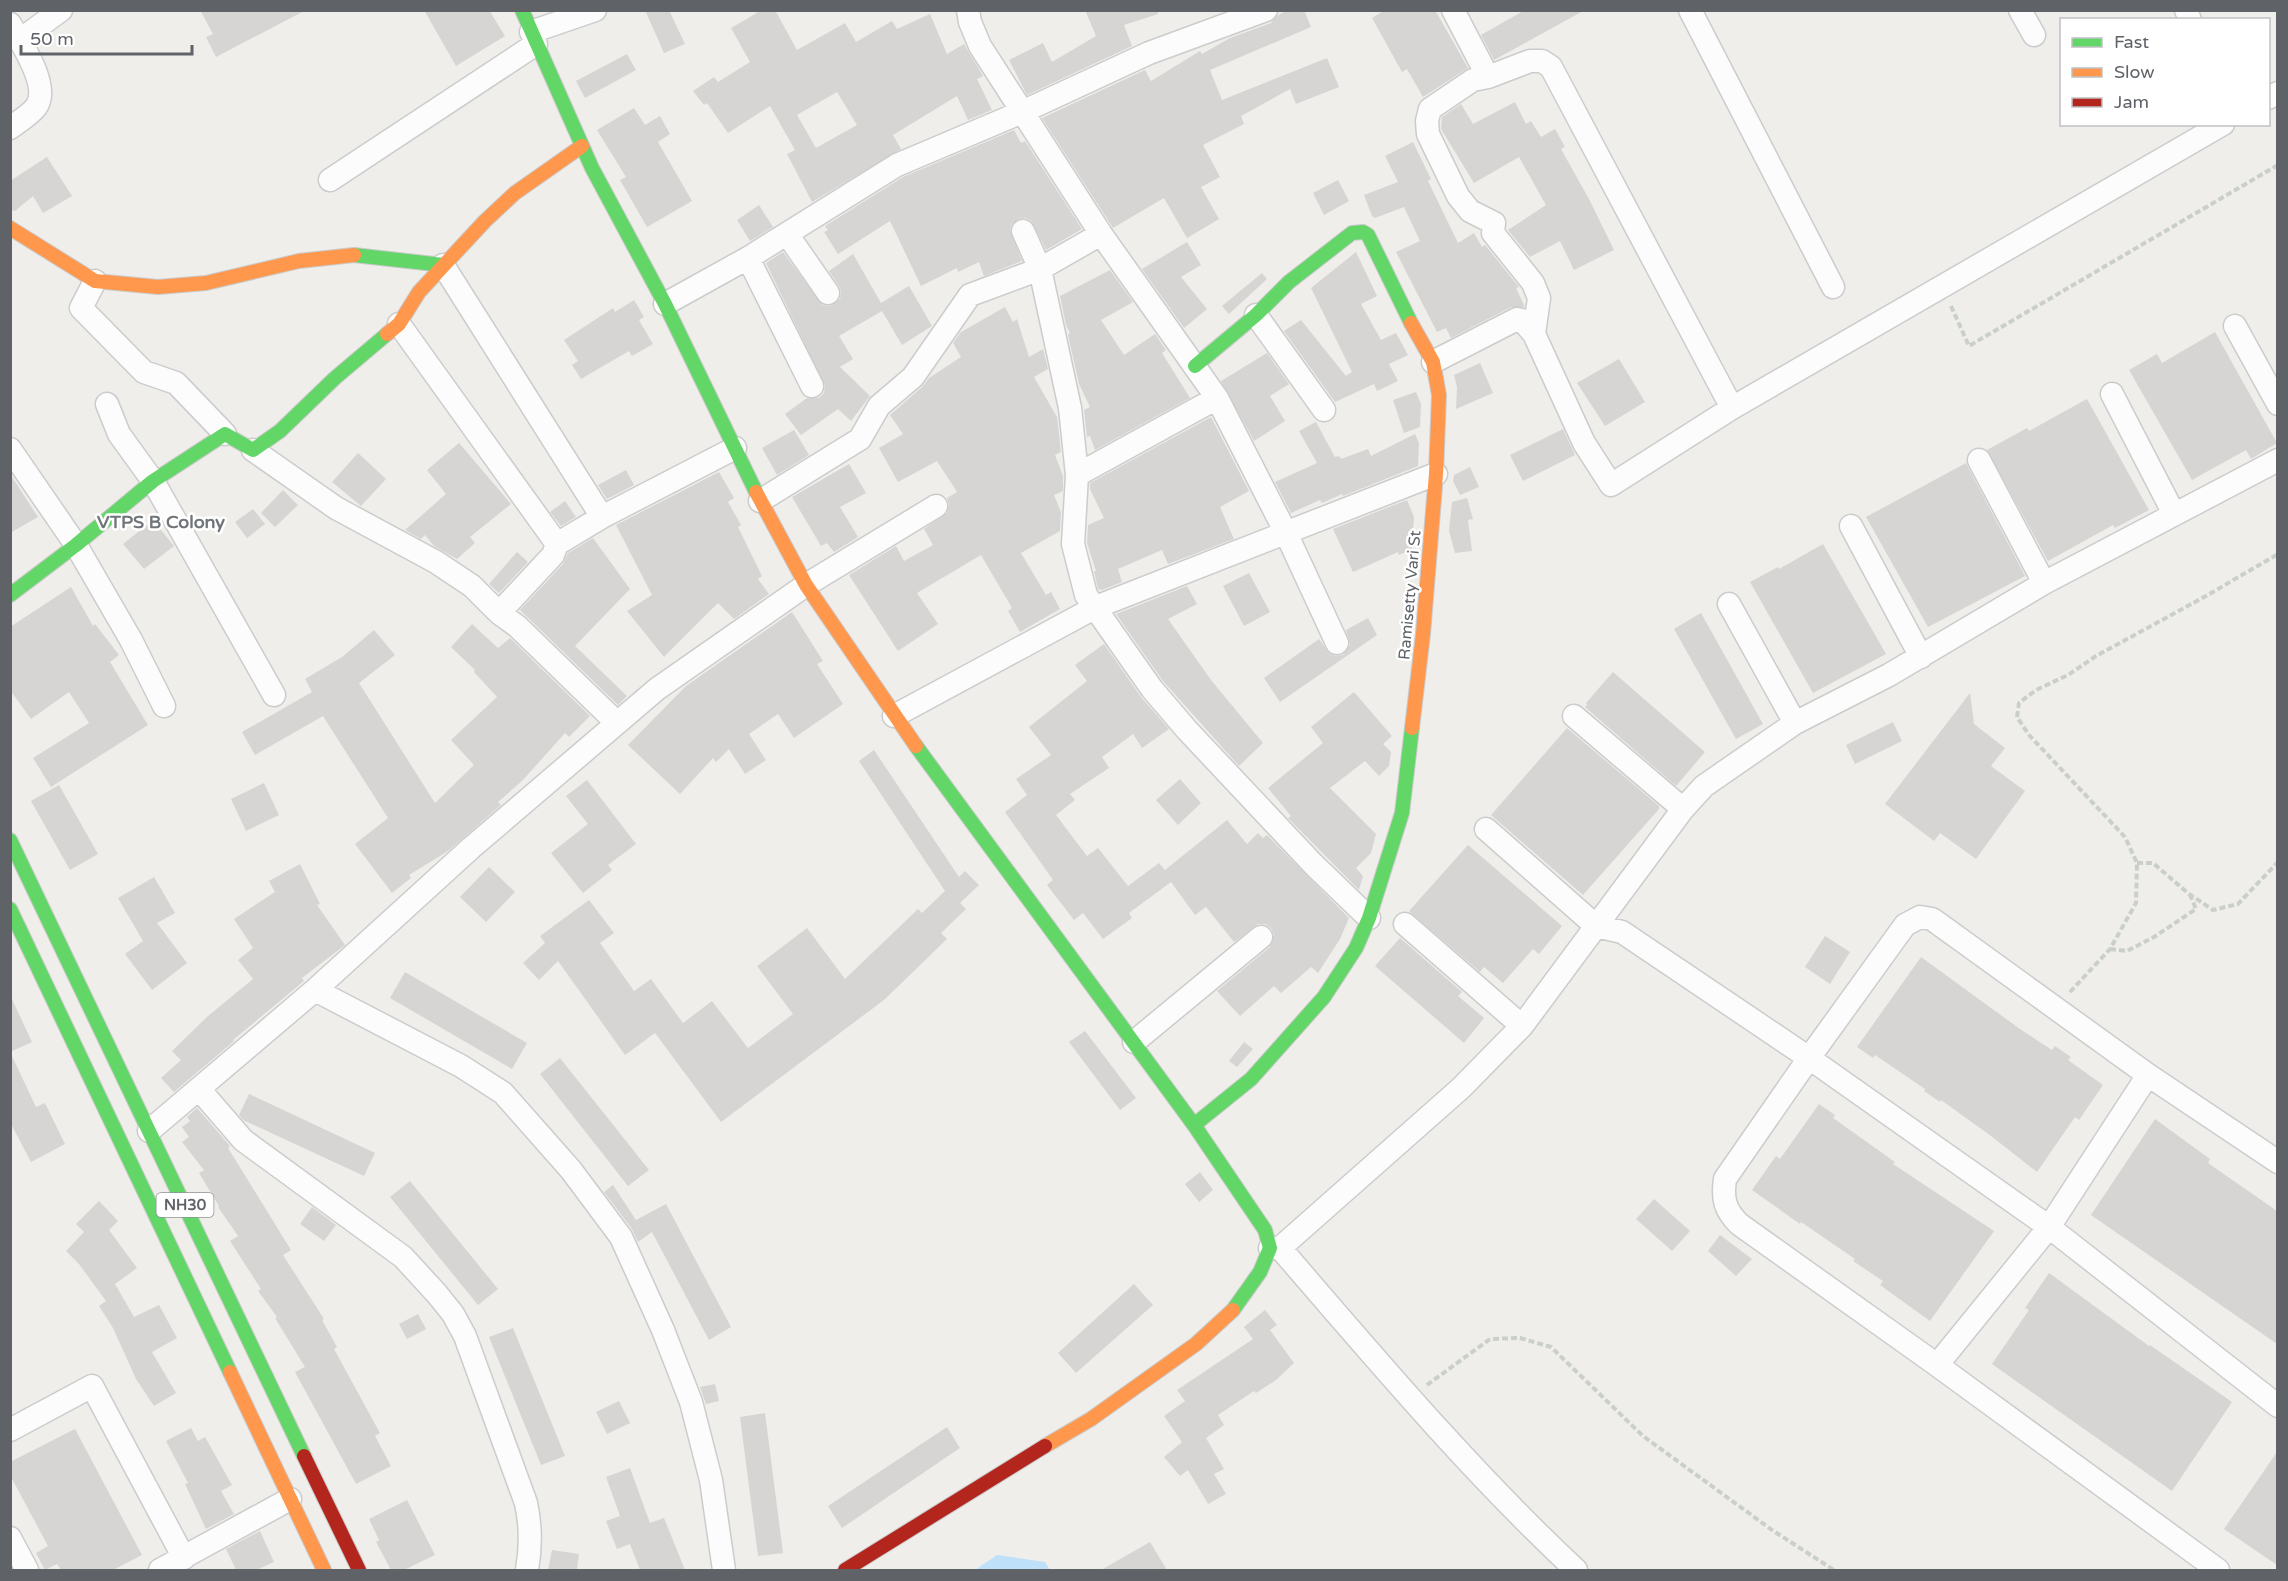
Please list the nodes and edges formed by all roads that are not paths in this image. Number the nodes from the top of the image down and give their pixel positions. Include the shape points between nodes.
1 (61, 10) edge
2 (522, 10) edge
3 (595, 10) edge
4 (968, 10) edge
5 (1266, 10) edge
6 (1453, 10) edge
7 (1690, 10) edge
8 (2020, 10) edge
9 (15, 32) edge
10 (2034, 35) dead end
11 (533, 38) junction
12 (1488, 77) junction
13 (1022, 112) junction
14 (2220, 126) edge
15 (10, 128) edge
16 (582, 146) junction
17 (330, 180) dead end
18 (10, 228) edge
19 (1023, 231) dead end
20 (787, 234) junction
21 (1101, 234) junction
22 (748, 258) junction
23 (443, 266) junction
24 (1040, 269) junction
25 (95, 280) junction
26 (1833, 287) dead end
27 (828, 293) dead end
28 (664, 304) junction
29 (1256, 315) junction
30 (399, 324) junction
31 (2235, 326) dead end
32 (1534, 334) junction
33 (1433, 362) junction
34 (1195, 366) junction
35 (812, 386) dead end
36 (2112, 394) dead end
37 (1217, 398) junction
38 (107, 404) dead end
39 (2277, 404) edge
40 (1732, 408) junction
41 (1324, 410) dead end
42 (225, 434) junction
43 (735, 448) junction
44 (10, 449) edge
45 (253, 450) junction
46 (2277, 459) edge
47 (1978, 460) dead end
48 (1436, 474) junction
49 (1077, 475) junction
50 (153, 481) junction
51 (760, 501) junction
52 (936, 506) dead end
53 (2174, 514) junction
54 (602, 517) junction
55 (1851, 526) dead end
56 (1286, 533) junction
57 (557, 544) junction
58 (76, 545) junction
59 (2044, 583) junction
60 (806, 585) junction
61 (10, 595) edge
62 (1729, 604) dead end
63 (1096, 607) junction
64 (499, 613) junction
65 (1337, 643) dead end
66 (1921, 657) junction
67 (274, 695) dead end
68 (164, 706) dead end
69 (894, 716) junction
70 (1574, 716) dead end
71 (617, 723) junction
72 (1795, 723) junction
73 (1683, 809) junction
74 (1486, 829) dead end
75 (10, 840) edge
76 (10, 909) edge
77 (1369, 918) junction
78 (1405, 924) dead end
79 (1596, 926) junction
80 (1261, 937) dead end
81 (315, 990) junction
82 (1522, 1026) junction
83 (1134, 1042) junction
84 (1809, 1058) junction
85 (2148, 1075) junction
86 (199, 1089) junction
87 (1194, 1125) junction
88 (149, 1131) junction
89 (2277, 1162) edge
90 (2049, 1227) junction
91 (1275, 1248) junction
92 (1937, 1365) junction
93 (2277, 1406) edge
94 (10, 1430) edge
95 (290, 1499) junction
96 (10, 1538) edge
97 (184, 1558) junction
98 (27, 1570) edge
99 (160, 1570) edge
100 (324, 1570) edge
101 (358, 1570) edge
102 (527, 1570) edge
103 (724, 1570) edge
104 (845, 1570) edge
105 (1576, 1570) edge
106 (2218, 1570) edge

1 - 9 street
2 - 11 main road
3 - 11 street
4 - 13 street via 980,46
5 - 13 street via 1149,53
6 - 12 street
7 - 26 street
8 - 10 street
9 - 15 street via 31,59 41,93 36,107
11 - 16 main road
11 - 17 street
12 - 32 street via 1473,80 1430,109 1428,134 1458,196 1470,211 1494,223 1493,233 1533,283 1539,298
12 - 40 street via 1530,61 1542,61 1551,67
13 - 20 street via 897,165
13 - 21 street
14 - 40 street
16 - 23 main road via 515,193
16 - 28 main road
18 - 25 main road
19 - 24 street
20 - 22 street
20 - 27 street
21 - 24 street
21 - 34 street
22 - 28 street
22 - 35 street
23 - 25 main road via 352,255 299,261 206,283 158,287
23 - 30 main road via 419,292
23 - 54 street
24 - 49 street via 1066,383
24 - 51 street via 970,295 913,377 879,406 860,439
25 - 42 street via 81,308 144,372 176,383
28 - 43 main road
29 - 33 main road, Ramisetty Vari St via 1288,282 1352,233 1363,232
29 - 34 main road, Ramisetty Vari St
29 - 41 street
30 - 45 main road via 280,431
30 - 57 street
31 - 39 street
32 - 33 street via 1517,319
32 - 40 street via 1584,443 1611,485
33 - 48 main road, Ramisetty Vari St via 1439,395
34 - 37 street
36 - 53 street
37 - 49 street
37 - 56 street
38 - 50 street via 119,434
42 - 45 main road
42 - 50 main road
43 - 51 main road
43 - 54 street
44 - 58 street
45 - 64 street via 336,508 436,562 472,586
46 - 53 street
47 - 59 street
48 - 56 street
48 - 77 main road, Ramisetty Vari St via 1402,813
49 - 63 street via 1072,544 1086,595
50 - 58 main road
50 - 67 street
51 - 60 main road
52 - 60 street
53 - 59 street
54 - 57 street
55 - 66 street
56 - 63 street
56 - 65 street
57 - 64 street via 553,555
58 - 61 main road
58 - 68 street
59 - 66 street
60 - 69 main road
60 - 71 street via 657,689
62 - 72 street
63 - 69 street
63 - 77 street via 1152,689 1187,730
64 - 71 street
66 - 72 street
69 - 83 main road
70 - 73 street
71 - 81 street via 471,848
72 - 73 street via 1704,786
73 - 79 street
74 - 79 street
75 - 88 main road, NH30
76 - 95 main road, NH30
77 - 87 main road, Ramisetty Vari St via 1356,948 1324,997 1251,1079
78 - 82 street
79 - 82 street
79 - 84 street via 1623,932
80 - 83 street
81 - 86 street
81 - 103 street via 460,1065 502,1093 571,1170 621,1237 691,1402 711,1480
82 - 91 street via 1461,1088
83 - 87 main road
84 - 85 street via 1905,924 1920,917 1932,919
84 - 90 street
84 - 92 street via 1725,1179 1723,1196 1727,1212
85 - 89 street
85 - 90 street
86 - 88 street
86 - 102 street via 243,1140 403,1257 453,1314 465,1336 526,1503 531,1526
87 - 91 main road
88 - 101 main road, NH30
90 - 92 street
90 - 93 street
91 - 104 main road via 1232,1311 1196,1344 1091,1419
91 - 105 street via 1529,1527
92 - 106 street
94 - 97 street via 92,1386
95 - 97 street
95 - 100 main road, NH30
96 - 98 street
97 - 99 street

